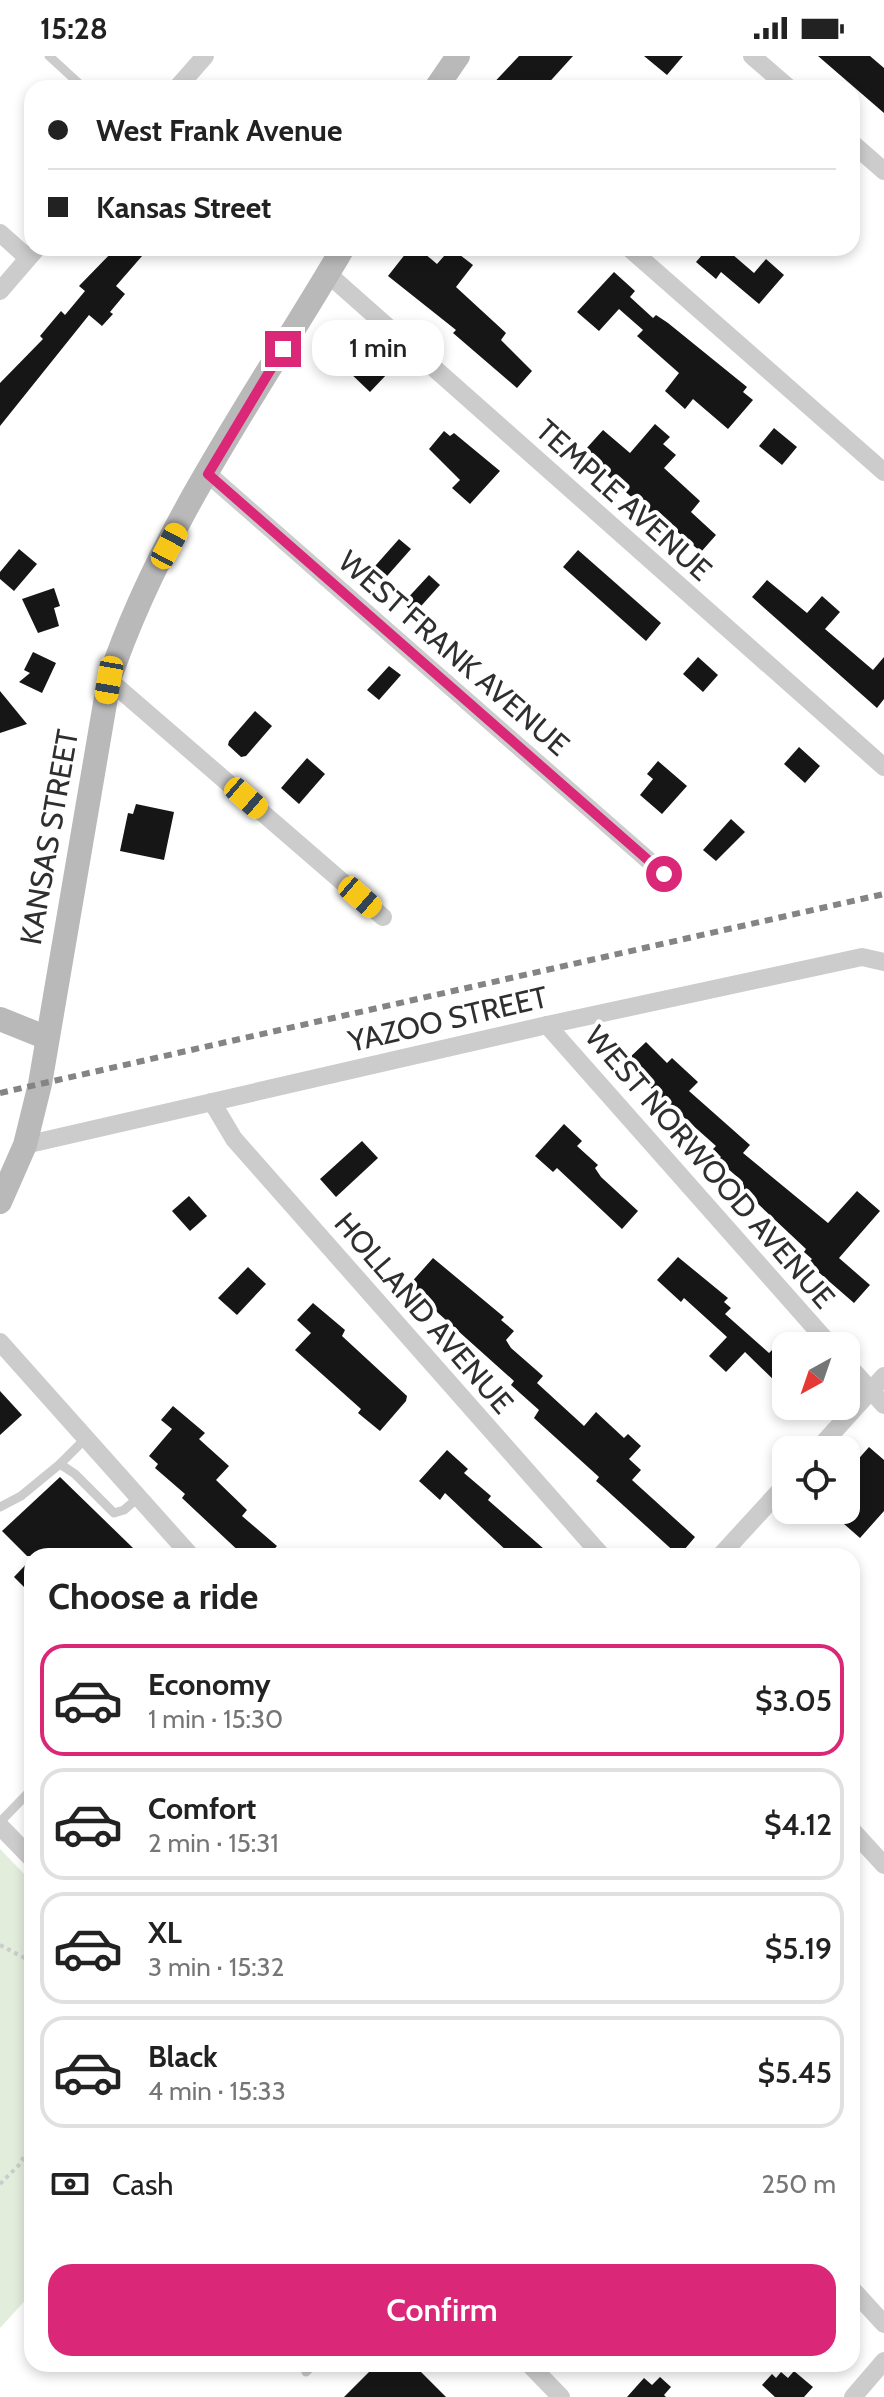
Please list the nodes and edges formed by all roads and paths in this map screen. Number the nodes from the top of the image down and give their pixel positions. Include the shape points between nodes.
1 (49, 56) edge
2 (205, 56) edge
3 (458, 56) edge
4 (752, 56) edge
5 (75, 80) edge
6 (184, 80) edge
7 (444, 80) edge
8 (780, 80) edge
9 (860, 150) edge
10 (884, 171) edge
11 (0, 233) edge
12 (24, 248) edge
13 (30, 256) edge
14 (338, 256) edge
15 (638, 256) edge
16 (328, 274) junction
17 (0, 291) edge
18 (884, 472) edge
19 (208, 474) junction
20 (109, 680) junction
21 (884, 767) edge
22 (664, 874) dead end
23 (383, 917) dead end
24 (884, 962) edge
25 (0, 1019) edge
26 (547, 1025) junction
27 (45, 1037) junction
28 (212, 1102) junction
29 (25, 1145) junction
30 (0, 1202) edge
31 (819, 1332) edge
32 (0, 1342) edge
33 (884, 1376) edge
34 (860, 1379) edge
35 (871, 1391) junction
36 (884, 1405) edge
37 (830, 1436) edge
38 (86, 1438) junction
39 (60, 1464) junction
40 (139, 1497) junction
41 (772, 1499) edge
42 (0, 1507) edge
43 (184, 1548) edge
44 (595, 1548) edge
45 (727, 1548) edge
46 (24, 1798) edge
47 (0, 1824) edge
48 (860, 1839) edge
49 (24, 1850) edge
50 (884, 1865) edge
51 (0, 1945) edge
52 (24, 1958) edge
53 (24, 2156) edge
54 (0, 2184) edge
55 (860, 2298) edge
56 (884, 2324) edge
57 (884, 2361) edge
58 (537, 2372) edge
59 (561, 2397) edge
60 (853, 2397) edge

1 - 5 lane
2 - 6 street
3 - 7 street
4 - 8 street
9 - 10 street
11 - 12 street
13 - 17 street
14 - 16 street, KANSAS STREET
15 - 18 street
16 - 19 street, KANSAS STREET
16 - 21 street, TEMPLE AVENUE
19 - 20 street, KANSAS STREET via 130,618
19 - 22 street, WEST FRANK AVENUE
20 - 23 street
20 - 27 street, KANSAS STREET
24 - 26 street, YAZOO STREET via 862,957
25 - 27 street
26 - 28 street, YAZOO STREET
26 - 31 street, WEST NORWOOD AVENUE
27 - 29 street, KANSAS STREET
28 - 29 street, YAZOO STREET
28 - 44 street, HOLLAND AVENUE via 234,1139
29 - 30 street, KANSAS STREET
32 - 38 street
33 - 35 street
34 - 35 street
35 - 36 street
35 - 37 street
38 - 39 lane
38 - 40 street
39 - 40 lane via 114,1513
39 - 42 lane
40 - 43 street
41 - 45 street
46 - 47 lane
47 - 49 street
48 - 50 street
51 - 52 path
53 - 54 path
55 - 56 street
57 - 60 street
58 - 59 street

